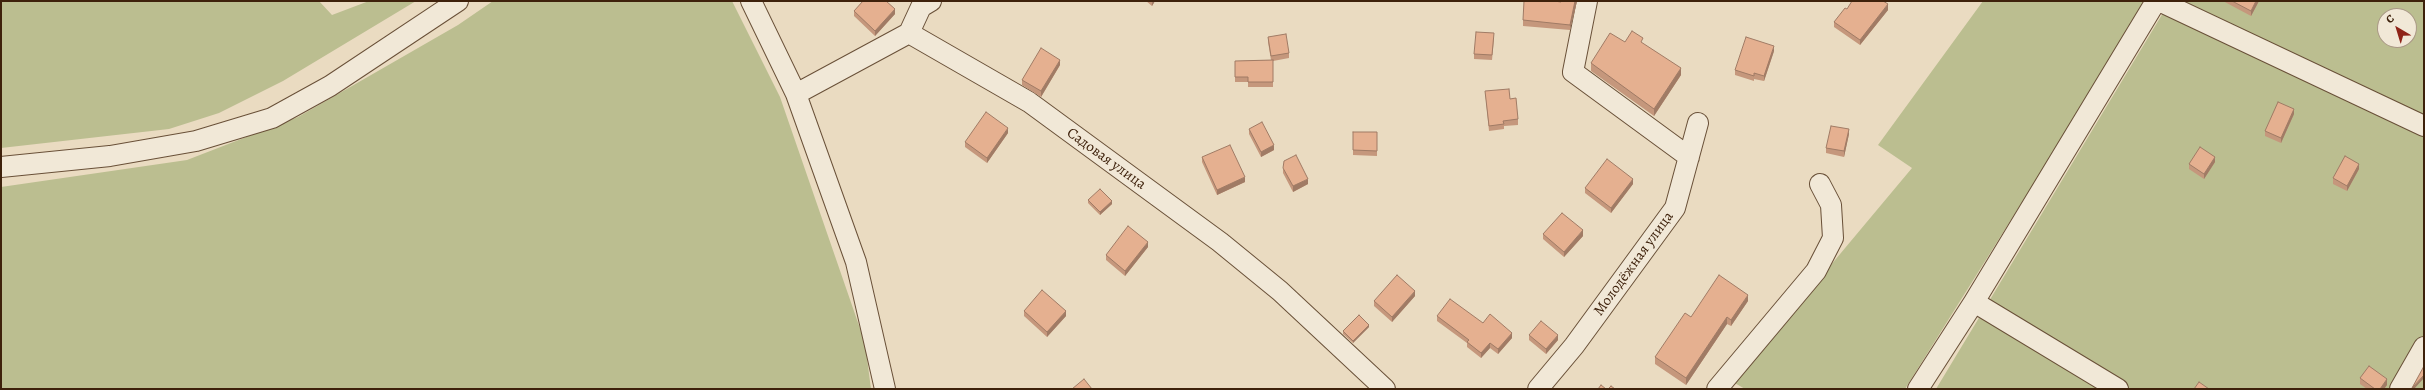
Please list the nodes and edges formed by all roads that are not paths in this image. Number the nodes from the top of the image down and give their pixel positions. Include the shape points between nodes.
1 (458, 1) edge
2 (751, 1) edge
3 (1588, 1) edge
4 (2157, 1) edge
5 (923, 3) edge
6 (909, 33) junction
7 (796, 94) junction
8 (1698, 123) dead end
9 (2424, 126) edge
10 (1689, 157) junction
11 (1, 167) edge
12 (1820, 184) dead end
13 (1974, 302) junction
14 (2424, 347) edge
15 (885, 389) edge
16 (1385, 389) edge
17 (1538, 389) edge
18 (1717, 389) edge
19 (1918, 389) edge
20 (2118, 389) edge
21 (2400, 389) edge

1 - 11 street via 330,86 272,118 196,141 110,156
2 - 7 street
3 - 10 street via 1573,72
4 - 9 street
4 - 13 street
5 - 6 street
6 - 7 street
6 - 16 street, Садовая улица via 1029,102 1220,242 1280,291
7 - 15 street via 856,262
8 - 10 street, Молодёжная улица
10 - 17 street, Молодёжная улица via 1675,208 1574,346
12 - 18 street via 1832,205 1833,238 1816,270
13 - 19 street
13 - 20 street
14 - 21 street

